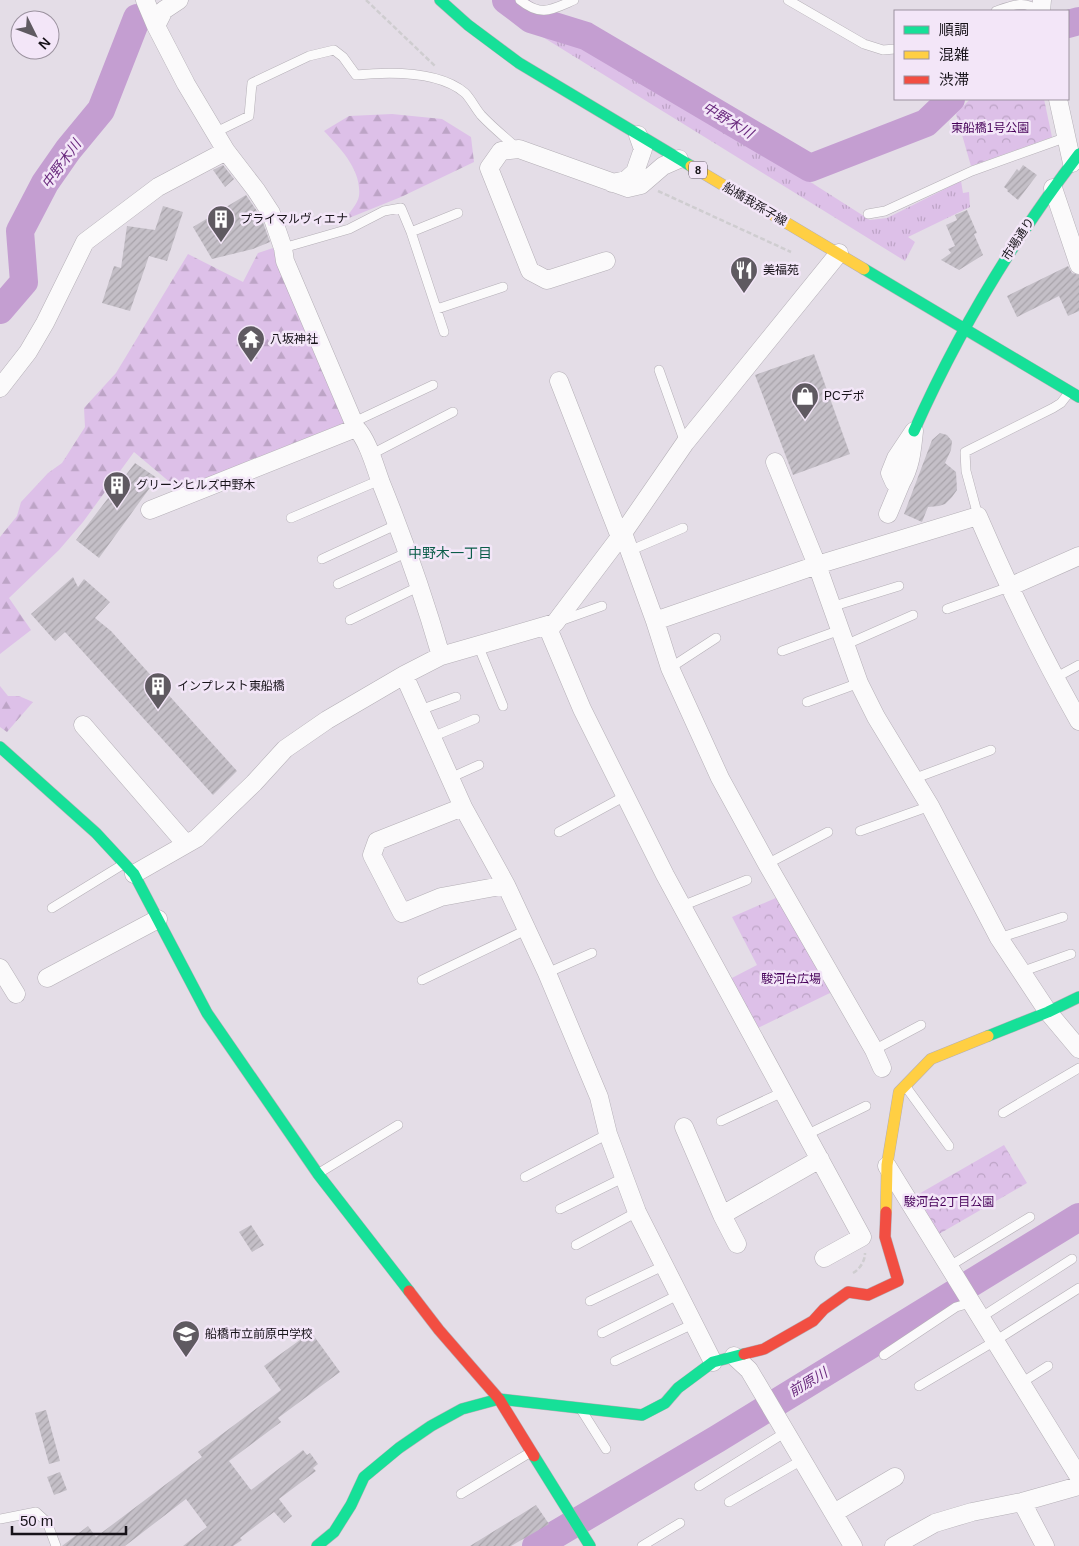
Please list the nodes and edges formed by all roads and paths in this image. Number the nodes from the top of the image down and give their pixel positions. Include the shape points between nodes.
1 (145, 0) edge
2 (179, 0) edge
3 (366, 0) edge
4 (440, 0) edge
5 (520, 0) edge
6 (574, 0) edge
7 (788, 0) edge
8 (999, 10) edge
9 (1039, 10) edge
10 (156, 26) junction
11 (894, 49) edge
12 (447, 83) junction
13 (1058, 100) edge
14 (216, 132) junction
15 (638, 134) junction
16 (1067, 137) junction
17 (519, 149) junction
18 (226, 151) junction
19 (1076, 158) edge
20 (679, 159) junction
21 (611, 183) junction
22 (641, 185) junction
23 (1052, 188) junction
24 (458, 213) dead end
25 (868, 214) dead end
26 (412, 232) junction
27 (283, 248) junction
28 (793, 253) dead end
29 (839, 254) junction
30 (606, 260) dead end
31 (1079, 265) edge
32 (503, 287) dead end
33 (437, 310) junction
34 (964, 328) junction
35 (444, 332) dead end
36 (659, 370) dead end
37 (559, 381) dead end
38 (2, 382) edge
39 (432, 385) dead end
40 (1074, 394) edge
41 (453, 412) dead end
42 (355, 425) junction
43 (914, 431) joint
44 (686, 443) junction
45 (370, 455) junction
46 (775, 462) dead end
47 (380, 480) junction
48 (150, 510) dead end
49 (888, 514) dead end
50 (978, 516) junction
51 (291, 518) dead end
52 (398, 524) junction
53 (683, 528) dead end
54 (624, 540) junction
55 (408, 552) junction
56 (1079, 556) edge
57 (322, 559) dead end
58 (817, 565) junction
59 (338, 584) dead end
60 (420, 586) junction
61 (899, 586) dead end
62 (1008, 587) junction
63 (602, 606) dead end
64 (831, 607) junction
65 (947, 610) dead end
66 (913, 615) dead end
67 (350, 620) dead end
68 (655, 621) junction
69 (551, 624) junction
70 (842, 637) junction
71 (716, 638) dead end
72 (478, 645) junction
73 (782, 651) dead end
74 (441, 656) junction
75 (1079, 665) edge
76 (670, 668) junction
77 (404, 675) junction
78 (1055, 678) junction
79 (859, 683) junction
80 (456, 697) dead end
81 (807, 702) dead end
82 (503, 706) dead end
83 (420, 710) junction
84 (474, 719) dead end
85 (1079, 721) edge
86 (82, 725) dead end
87 (432, 737) junction
88 (0, 747) edge
89 (991, 750) dead end
90 (479, 765) dead end
91 (450, 778) junction
92 (913, 779) junction
93 (625, 796) junction
94 (930, 806) junction
95 (463, 807) junction
96 (860, 831) dead end
97 (560, 832) dead end
98 (828, 832) dead end
99 (186, 844) junction
100 (767, 864) junction
101 (129, 868) junction
102 (747, 880) dead end
103 (506, 885) junction
104 (682, 906) junction
105 (52, 908) dead end
106 (1063, 918) dead end
107 (158, 919) junction
108 (528, 929) junction
109 (999, 938) junction
110 (592, 953) dead end
111 (1071, 954) dead end
112 (0, 968) edge
113 (547, 972) junction
114 (1021, 972) junction
115 (47, 978) dead end
116 (422, 980) dead end
117 (16, 994) dead end
118 (1079, 998) edge
119 (1048, 1012) junction
120 (921, 1025) dead end
121 (1079, 1049) edge
122 (874, 1050) junction
123 (882, 1068) dead end
124 (1079, 1068) edge
125 (905, 1086) junction
126 (783, 1092) junction
127 (866, 1106) dead end
128 (1003, 1113) dead end
129 (721, 1121) dead end
130 (398, 1125) dead end
131 (684, 1126) dead end
132 (608, 1134) junction
133 (806, 1135) junction
134 (949, 1146) dead end
135 (820, 1159) junction
136 (887, 1166) junction
137 (318, 1174) junction
138 (526, 1177) dead end
139 (625, 1177) junction
140 (560, 1209) dead end
141 (637, 1212) junction
142 (722, 1215) junction
143 (1030, 1217) dead end
144 (576, 1244) dead end
145 (736, 1244) dead end
146 (824, 1258) dead end
147 (1072, 1259) dead end
148 (663, 1266) junction
149 (948, 1267) junction
150 (1079, 1288) edge
151 (678, 1296) junction
152 (969, 1300) junction
153 (590, 1301) dead end
154 (693, 1324) junction
155 (602, 1333) dead end
156 (995, 1341) junction
157 (884, 1355) dead end
158 (734, 1356) junction
159 (615, 1361) dead end
160 (713, 1362) junction
161 (1048, 1366) dead end
162 (1021, 1383) junction
163 (919, 1386) dead end
164 (499, 1399) junction
165 (580, 1408) junction
166 (786, 1432) junction
167 (606, 1449) dead end
168 (532, 1452) junction
169 (802, 1460) junction
170 (895, 1477) dead end
171 (1079, 1477) edge
172 (699, 1486) dead end
173 (1079, 1486) edge
174 (461, 1494) dead end
175 (729, 1502) dead end
176 (1022, 1502) junction
177 (834, 1513) junction
178 (0, 1519) edge
179 (680, 1523) dead end
180 (319, 1545) edge
181 (56, 1546) edge
182 (590, 1546) edge
183 (642, 1546) edge
184 (853, 1546) edge
185 (894, 1546) edge
186 (1044, 1546) edge

1 - 10 street
2 - 10 street via 164,10
3 - 12 path via 448,78
4 - 15 street, 船橋我孫子線 / 8 via 520,63
5 - 6 lane via 532,10 551,10
7 - 11 lane via 864,44 883,50
8 - 9 lane via 1016,4 1031,4
10 - 14 street
12 - 14 lane via 424,76 382,72 356,75 334,50 309,56 252,84 248,116
12 - 17 lane via 465,93 481,115
13 - 16 street
14 - 18 street
15 - 20 street, 船橋我孫子線 / 8
15 - 21 street via 643,149 635,172 626,180
16 - 19 street
16 - 25 lane via 972,171 885,211
17 - 21 street
17 - 30 street via 501,151 489,168 530,271 547,280
18 - 27 street via 271,213
18 - 38 street via 158,186 85,242 45,324 28,352
19 - 23 street, 市場通り
20 - 22 street via 663,166
20 - 29 street, 船橋我孫子線 / 8
21 - 22 street via 628,188
22 - 28 path
23 - 31 street
23 - 34 street, 市場通り via 1010,250
24 - 26 lane
26 - 27 lane via 401,208 384,211 349,229
26 - 33 lane
27 - 42 street
29 - 34 street, 船橋我孫子線 / 8
29 - 44 street
32 - 33 lane
33 - 35 lane
34 - 40 street, 船橋我孫子線 / 8
34 - 43 street, 市場通り via 931,390
36 - 44 lane
37 - 54 street
39 - 42 lane
40 - 50 lane via 1054,408 965,452 966,471
41 - 45 lane
42 - 45 street
42 - 48 street
43 - 49 street via 890,473 894,482 901,483
44 - 54 street
45 - 47 street
46 - 58 street
47 - 51 lane
47 - 52 street
50 - 58 street
50 - 62 street
52 - 55 street
52 - 57 lane
53 - 54 lane
54 - 68 street
54 - 69 street
55 - 59 lane
55 - 60 street
56 - 62 street
58 - 64 street
58 - 68 street
60 - 67 lane
60 - 74 street
61 - 64 lane
62 - 65 lane
62 - 78 street
63 - 69 lane
64 - 70 street
66 - 70 lane
68 - 76 street
69 - 72 street
69 - 93 street via 582,709
70 - 73 lane
70 - 79 street
71 - 76 lane
72 - 74 street
72 - 82 lane
74 - 77 street
75 - 78 lane
76 - 100 street via 720,778
77 - 83 street
77 - 99 street via 284,749 254,783 197,838
78 - 85 street
79 - 81 lane
79 - 92 street
80 - 83 lane
83 - 87 street
84 - 87 lane
86 - 99 street
87 - 91 street
88 - 101 street via 96,833
89 - 92 lane
90 - 91 lane
91 - 95 street
92 - 94 street
93 - 97 lane
93 - 104 street
94 - 96 lane
94 - 109 street
95 - 103 street
95 - 103 street via 378,841 372,855 402,913 441,897
98 - 100 lane
99 - 101 street
100 - 122 street
101 - 105 lane
101 - 107 street
102 - 104 lane
103 - 108 street
104 - 126 street
106 - 109 lane
107 - 115 street
107 - 137 street via 207,1013
108 - 113 street
108 - 116 lane
109 - 114 street
110 - 113 lane
111 - 114 lane
112 - 117 street
113 - 132 street via 599,1097
114 - 119 street
118 - 119 street
119 - 121 street
119 - 125 street via 931,1059
120 - 122 lane
122 - 123 street
124 - 128 lane
125 - 134 lane
125 - 136 street via 899,1092
126 - 129 lane
126 - 133 street
127 - 133 lane
130 - 137 lane
131 - 142 street
132 - 138 lane
132 - 139 street
133 - 135 street
135 - 142 street
135 - 146 street via 862,1237
136 - 149 street
136 - 158 street via 885,1236 898,1281 868,1296 848,1292 824,1309 813,1322 764,1350
137 - 164 street via 439,1330
139 - 140 lane
139 - 141 street
141 - 144 lane
141 - 148 street
142 - 145 street
143 - 149 lane
147 - 152 lane
148 - 151 street
148 - 153 lane
149 - 152 street
150 - 156 lane
151 - 154 street
151 - 155 lane
152 - 156 street
152 - 157 lane
154 - 159 lane
154 - 160 street
156 - 162 street
156 - 163 lane
158 - 160 street
158 - 166 street via 749,1370
160 - 165 street via 678,1388 665,1403 642,1415
161 - 162 lane
162 - 171 street
164 - 165 street
164 - 168 street
164 - 180 street via 462,1409 399,1448 364,1477 334,1532
165 - 167 lane
166 - 169 street
166 - 172 lane
168 - 174 lane
168 - 182 street
169 - 175 lane
169 - 177 street
170 - 177 street
173 - 176 street
176 - 185 street via 935,1523
176 - 186 street
177 - 184 street
178 - 181 lane via 36,1512 47,1522
179 - 183 lane

